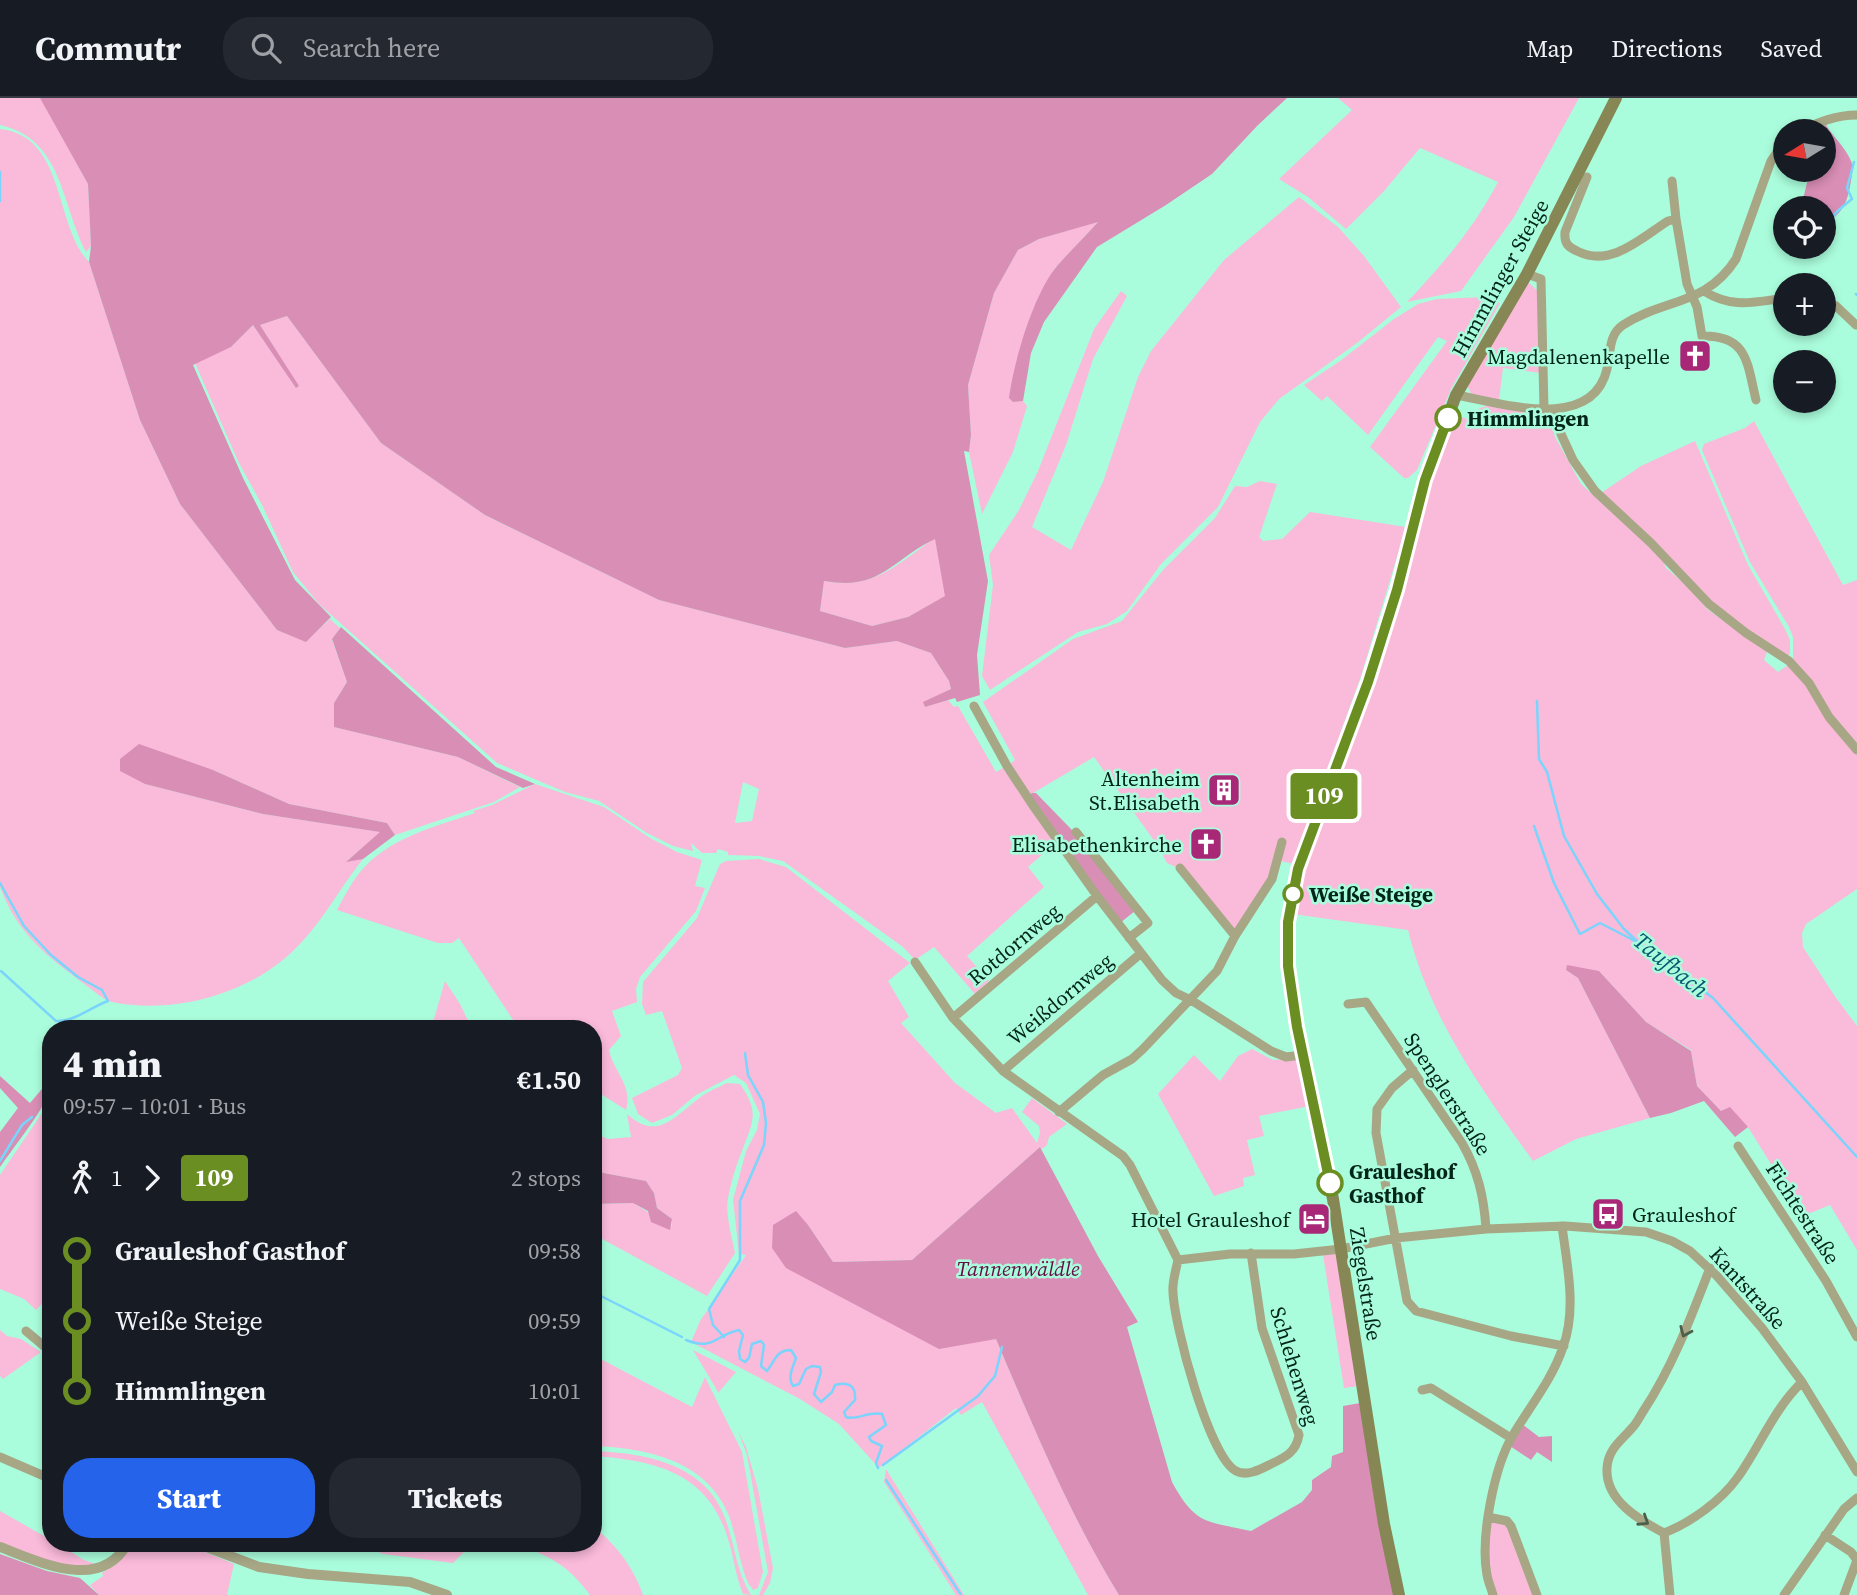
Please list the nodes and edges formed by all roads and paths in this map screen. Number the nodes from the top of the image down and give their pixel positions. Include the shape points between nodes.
1 (1616, 98) edge
2 (1857, 115) edge
3 (1827, 119) edge
4 (1773, 158) edge
5 (1587, 177) dead end
6 (1672, 181) dead end
7 (1676, 219) junction
8 (1527, 274) junction
9 (1704, 291) junction
10 (1692, 297) junction
11 (1773, 299) edge
12 (1836, 306) edge
13 (1856, 325) edge
14 (1456, 395) junction
15 (1756, 400) dead end
16 (1550, 409) junction
17 (974, 706) dead end
18 (1857, 750) edge
19 (1331, 778) joint
20 (1076, 832) dead end
21 (1282, 842) dead end
22 (1180, 869) dead end
23 (1097, 896) junction
24 (1235, 936) junction
25 (1129, 939) junction
26 (1140, 954) junction
27 (915, 962) dead end
28 (1191, 1000) junction
29 (1348, 1004) dead end
30 (953, 1018) junction
31 (1302, 1055) junction
32 (1413, 1070) junction
33 (1003, 1071) junction
34 (1059, 1112) junction
35 (1738, 1146) dead end
36 (1562, 1226) junction
37 (1486, 1229) junction
38 (1396, 1238) junction
39 (1341, 1249) junction
40 (1251, 1253) junction
41 (1178, 1260) junction
42 (1710, 1268) junction
43 (26, 1331) dead end
44 (1857, 1337) edge
45 (42, 1344) edge
46 (1564, 1346) junction
47 (1802, 1382) junction
48 (1422, 1390) dead end
49 (1511, 1438) junction
50 (0, 1457) edge
51 (1857, 1472) edge
52 (42, 1475) edge
53 (1857, 1498) edge
54 (1488, 1517) junction
55 (1664, 1533) junction
56 (1825, 1535) junction
57 (0, 1547) edge
58 (120, 1552) edge
59 (220, 1552) edge
60 (447, 1595) edge
61 (1399, 1595) edge
62 (1493, 1595) edge
63 (1537, 1595) edge
64 (1670, 1595) edge
65 (1784, 1595) edge
66 (1844, 1595) edge

1 - 8 main road, Himmlinger Steige
2 - 3 street
4 - 9 street via 1736,259 1728,272
5 - 7 street via 1564,232 1568,247 1603,257
6 - 7 street
7 - 10 street
8 - 14 main road, Himmlinger Steige
8 - 16 street via 1541,279
9 - 10 street
9 - 11 street via 1730,303
10 - 15 street via 1702,336 1720,336 1741,349
10 - 16 street via 1620,327 1597,391 1570,407
12 - 13 street
14 - 16 street
14 - 19 main road, Himmlinger Steige via 1425,480 1368,682
16 - 18 street via 1573,460 1595,491 1709,604 1789,661
17 - 23 street via 1020,787
19 - 31 main road, Ziegelstraße via 1298,869 1288,922 1288,966
20 - 25 street via 1148,923
21 - 24 street via 1272,879
22 - 24 street
23 - 25 street
23 - 30 street, Rotdornweg
24 - 28 street via 1217,971
25 - 26 street
26 - 28 street via 1176,993
26 - 33 street, Weißdornweg
27 - 30 street
28 - 31 street via 1271,1051 1286,1057
28 - 34 street via 1138,1054 1103,1074
29 - 32 street, Spenglerstraße via 1366,1002
30 - 33 street
31 - 39 main road, Ziegelstraße
32 - 37 street, Spenglerstraße via 1474,1165 1485,1201
32 - 38 street via 1377,1109 1378,1151
33 - 34 street
34 - 41 street via 1123,1156
35 - 44 street, Fichtestraße
36 - 37 street, Kantstraße
36 - 42 street, Kantstraße via 1646,1232 1681,1246
36 - 46 street via 1569,1285
37 - 38 street, Kantstraße
38 - 39 street, Kantstraße
38 - 46 street via 1407,1301 1416,1311
39 - 40 street, Kantstraße
39 - 61 main road, Ziegelstraße via 1387,1545
40 - 41 street, Kantstraße
40 - 41 street, Schlehenweg via 1262,1328 1299,1435 1297,1446 1287,1456 1254,1472 1238,1472 1229,1466 1207,1425 1177,1322 1172,1289
42 - 47 street, Kantstraße
42 -> 55 street via 1669,1369 1633,1428 1608,1456 1606,1471 1612,1491 1626,1508
43 - 45 street
46 - 49 street
47 - 51 street, Kantstraße
47 - 55 street via 1785,1398 1737,1479 1711,1504
48 - 49 street via 1431,1388
49 - 54 street
50 - 52 street
53 - 56 street
54 - 62 street via 1485,1545
54 - 63 street via 1511,1526
55 - 64 street
56 - 65 street
56 - 66 street via 1857,1560
57 - 58 street via 82,1571 97,1570
59 - 60 street via 259,1567 410,1582

